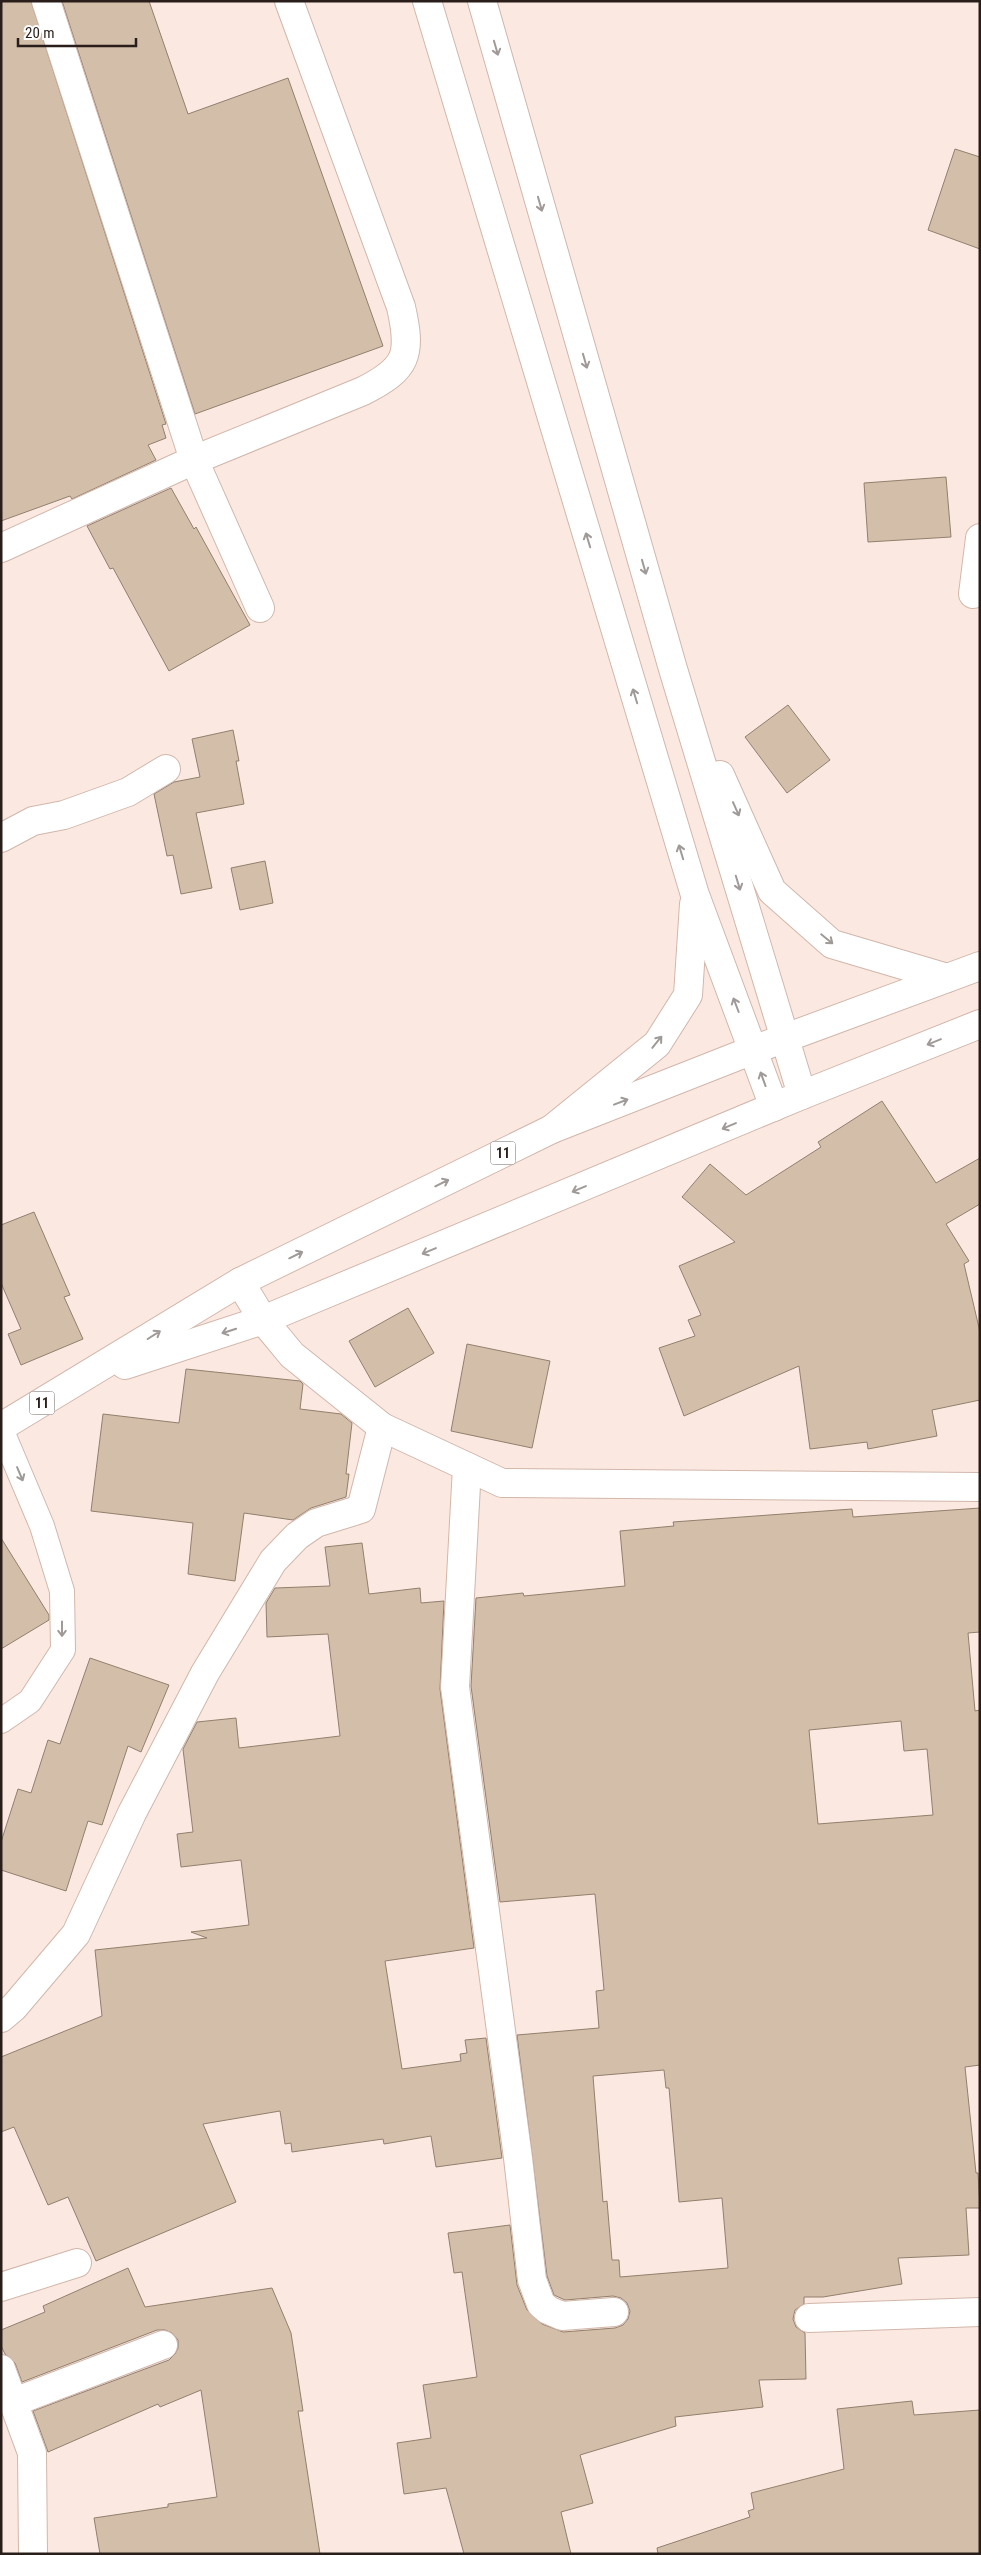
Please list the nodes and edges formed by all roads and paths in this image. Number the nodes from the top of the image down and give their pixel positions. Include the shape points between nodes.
1 (46, 1) edge
2 (289, 1) edge
3 (427, 1) edge
4 (482, 1) edge
5 (194, 460) junction
6 (980, 538) edge
7 (1, 548) edge
8 (973, 594) dead end
9 (260, 608) dead end
10 (673, 669) junction
11 (166, 770) dead end
12 (1, 838) edge
13 (695, 895) junction
14 (980, 966) edge
15 (947, 978) junction
16 (980, 1024) edge
17 (786, 1039) junction
18 (753, 1050) junction
19 (802, 1094) junction
20 (774, 1107) junction
21 (552, 1129) junction
22 (240, 1282) junction
23 (263, 1320) junction
24 (83, 1379) junction
25 (382, 1427) junction
26 (1, 1428) edge
27 (467, 1467) junction
28 (980, 1486) edge
29 (1, 1721) edge
30 (1, 2018) edge
31 (77, 2263) dead end
32 (1, 2287) edge
33 (614, 2312) dead end
34 (980, 2312) edge
35 (809, 2318) dead end
36 (163, 2345) dead end
37 (1, 2369) edge
38 (14, 2402) junction
39 (33, 2554) edge

1 - 5 main road
2 - 5 main road via 401,307 408,336 401,366 387,380
13 -> 3 main road
4 -> 10 main road
5 - 7 main road
5 - 9 main road
6 - 8 main road
10 -> 15 main road via 772,891 832,944
10 -> 17 main road
11 - 12 main road via 128,792 64,815 33,821
18 -> 13 main road
21 -> 13 main road via 657,1044 688,995
14 - 15 main road, 11
15 - 17 main road, 11
16 -> 19 main road, 11
17 - 18 main road, 11
17 - 19 main road
20 -> 18 main road
21 -> 18 main road, 11
19 - 20 main road, 11
20 -> 23 main road, 11
22 -> 21 main road, 11
22 - 23 main road
24 -> 22 main road, 11
23 -> 24 main road, 11
23 - 25 main road via 292,1355
24 - 26 main road, 11
25 - 27 main road
25 - 30 main road via 361,1509 316,1523 273,1561 205,1673 132,1813 76,1934
26 -> 29 lane via 42,1526 62,1591 62,1650 30,1701
27 - 28 main road via 502,1483
27 - 33 main road via 455,1687 532,2280 542,2304 562,2316
31 - 32 main road
34 - 35 main road
36 - 38 main road
37 - 38 main road
38 - 39 main road via 32,2454

